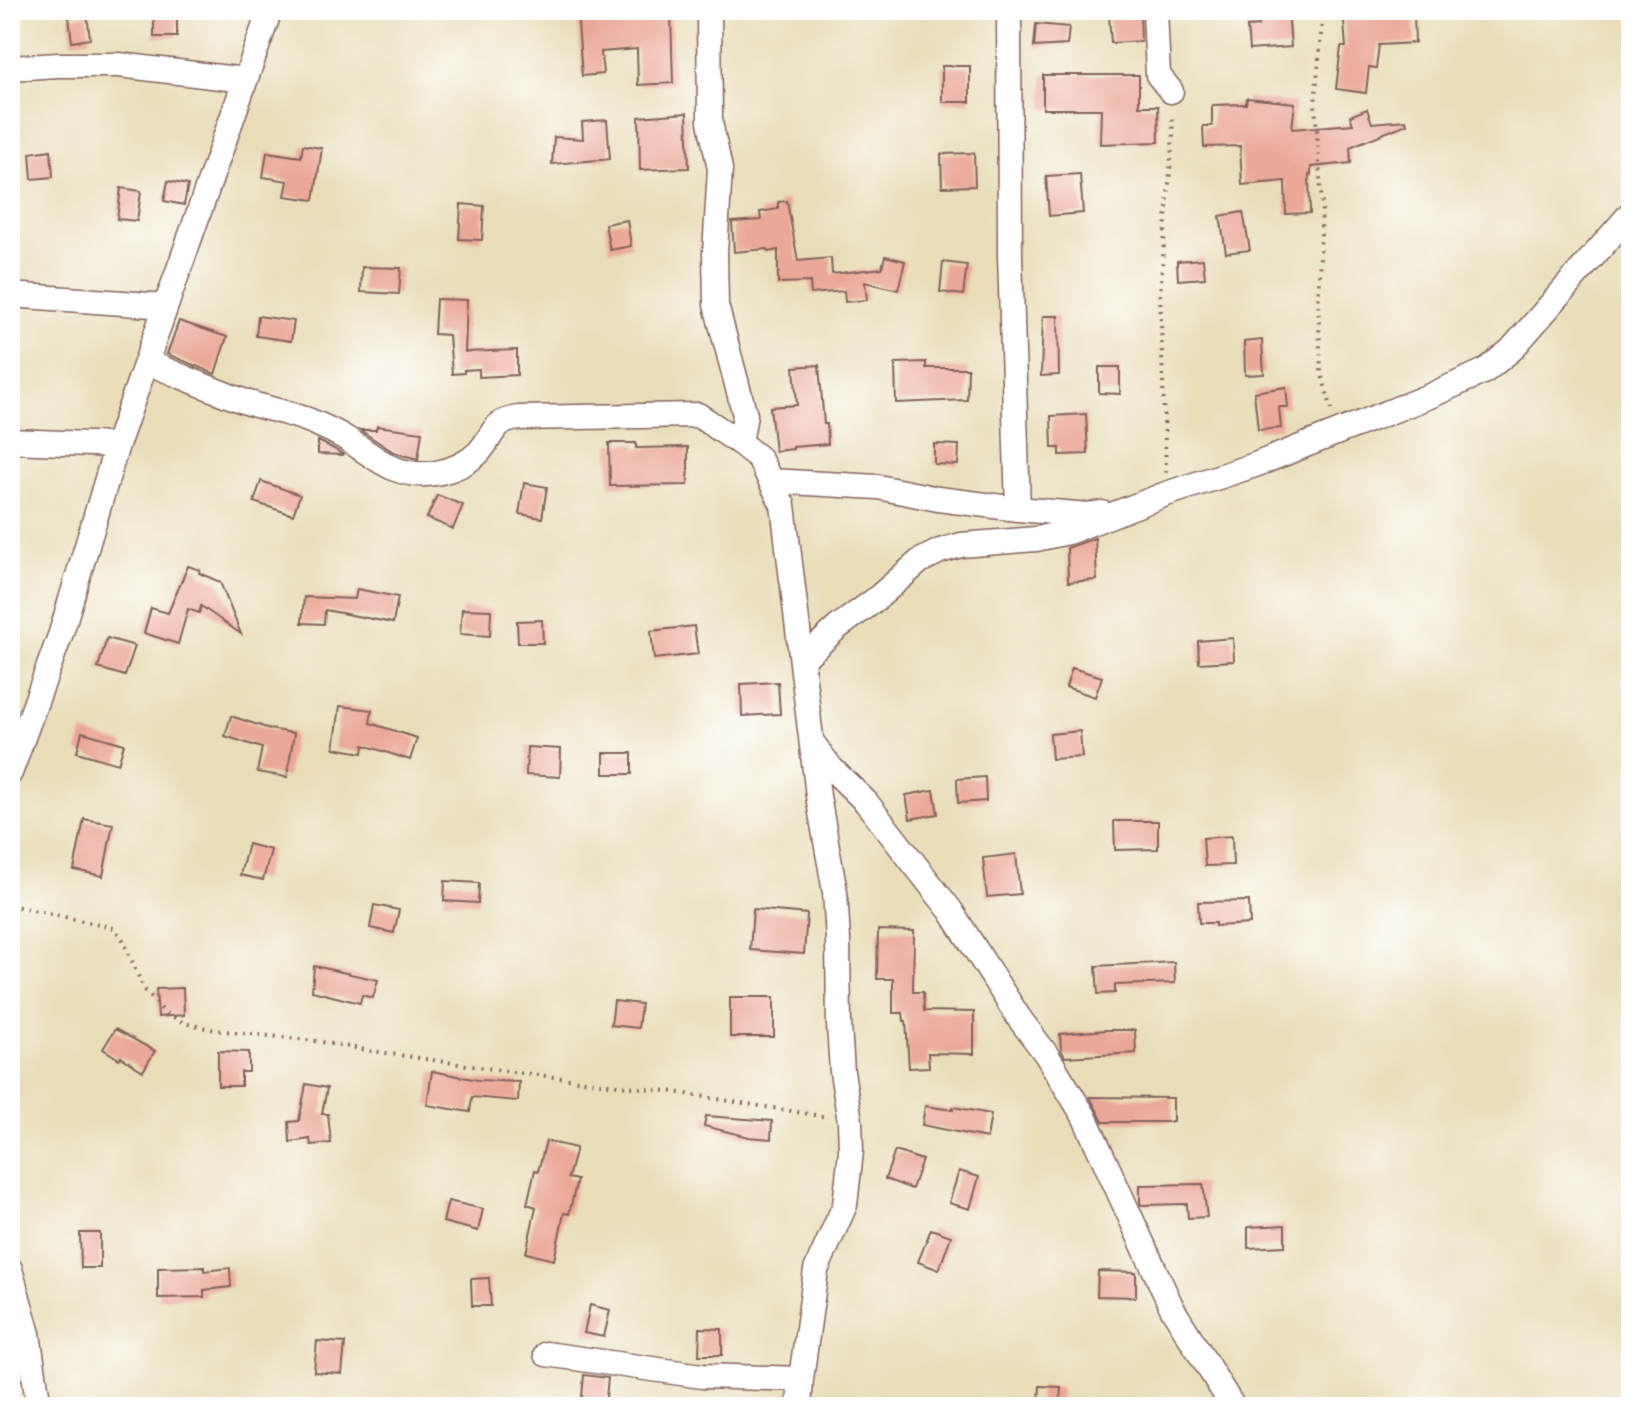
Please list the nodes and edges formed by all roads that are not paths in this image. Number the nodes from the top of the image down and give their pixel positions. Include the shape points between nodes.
1 (270, 10) edge
2 (709, 10) edge
3 (1009, 10) edge
4 (1155, 10) edge
5 (10, 68) edge
6 (245, 80) junction
7 (1171, 91) road end
8 (1631, 213) edge
9 (10, 295) edge
10 (166, 306) junction
11 (146, 362) junction
12 (10, 441) edge
13 (740, 443) junction
14 (117, 445) junction
15 (771, 481) junction
16 (1018, 509) junction
17 (1123, 511) junction
18 (803, 659) junction
19 (812, 743) junction
20 (10, 773) edge
21 (10, 1269) edge
22 (546, 1354) dead end
23 (801, 1379) junction
24 (39, 1407) edge
25 (799, 1407) edge
26 (1233, 1407) edge

1 - 6 street
2 - 13 street via 710,122 720,169 716,305 745,415
3 - 16 street
4 - 7 street via 1158,75
5 - 6 street via 119,65
6 - 10 street
8 - 17 street via 1511,350 1485,371 1255,465
9 - 10 street
10 - 11 street
11 - 13 street via 315,423 389,467 414,475 460,466 477,454 497,425 519,418 698,415
11 - 14 street
12 - 14 street
13 - 15 street via 759,458
14 - 20 street via 61,633
15 - 16 street via 878,487
15 - 18 street via 783,505
16 - 17 street via 1088,515
17 - 18 street via 1036,539 940,551 920,561
18 - 19 street
19 - 23 street via 835,892 839,1025 851,1151 845,1205 816,1270
19 - 26 street via 951,911 1046,1054 1084,1116 1172,1308
21 - 24 street via 28,1334
22 - 23 street via 702,1376
23 - 25 street

